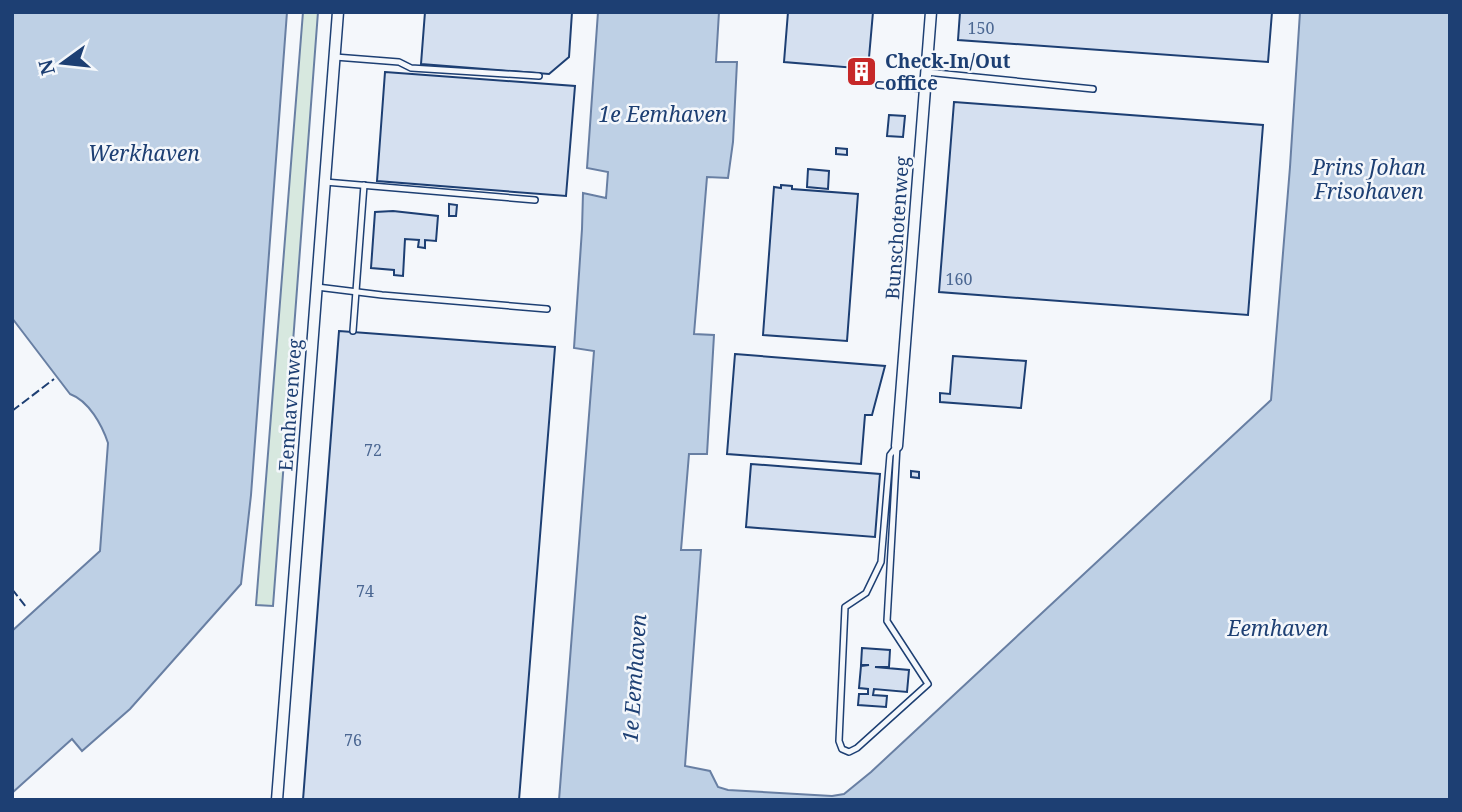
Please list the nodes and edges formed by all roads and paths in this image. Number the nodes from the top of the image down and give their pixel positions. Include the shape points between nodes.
1 (338, 12) edge
2 (931, 12) edge
3 (335, 57) junction
4 (926, 72) junction
5 (539, 76) dead end
6 (879, 85) dead end
7 (925, 89) junction
8 (1093, 89) dead end
9 (325, 182) junction
10 (364, 185) junction
11 (535, 200) dead end
12 (317, 287) junction
13 (356, 292) junction
14 (547, 309) dead end
15 (352, 331) dead end
16 (897, 446) junction
17 (277, 800) edge

1 - 3 street, Eemhavenweg
2 - 4 street, Bunschotenweg
3 - 5 lane via 399,62 411,68
3 - 9 street, Eemhavenweg
4 - 7 street, Bunschotenweg
4 - 8 lane
6 - 7 lane
7 - 16 street, Bunschotenweg
9 - 10 lane
9 - 12 street, Eemhavenweg
10 - 11 lane
10 - 13 lane
12 - 13 lane
12 - 17 street, Eemhavenweg
13 - 14 lane
13 - 15 lane
16 - 16 lane via 887,621 928,684 849,752 839,741 845,607 866,593 881,562 890,455

